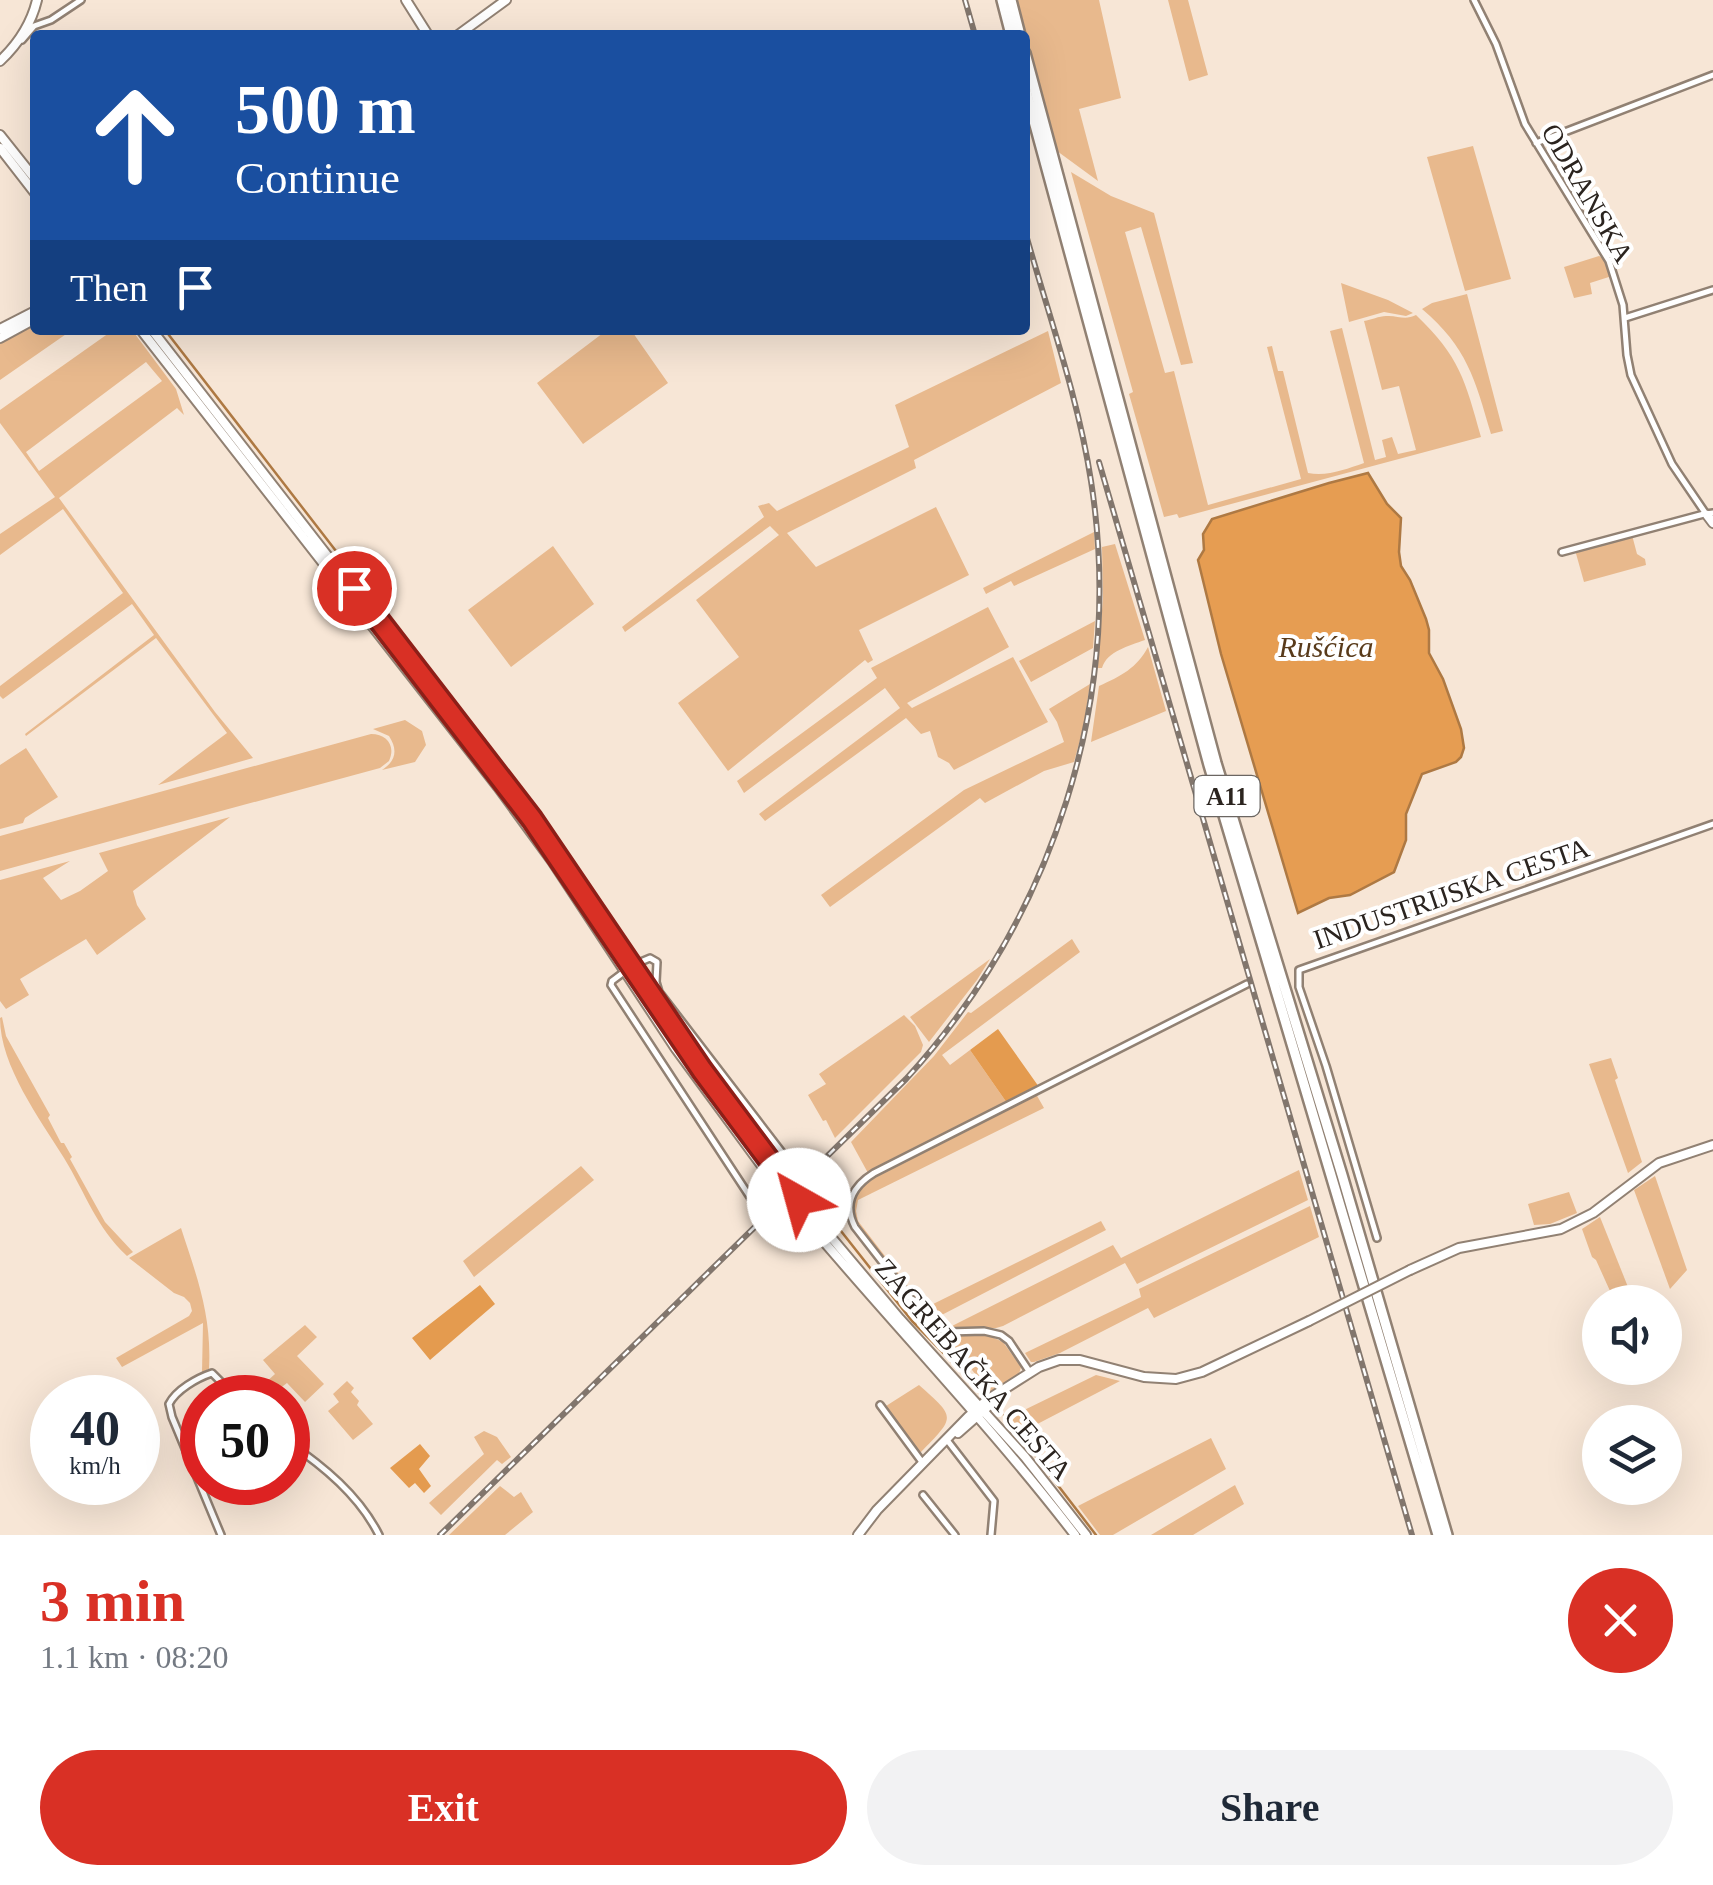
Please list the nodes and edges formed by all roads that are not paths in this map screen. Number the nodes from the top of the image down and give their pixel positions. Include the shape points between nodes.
1 (38, 0) edge
2 (80, 0) edge
3 (406, 0) edge
4 (506, 0) edge
5 (1002, 0) edge
6 (1011, 0) edge
7 (1474, 0) edge
8 (30, 30) edge
9 (30, 30) edge
10 (425, 30) edge
11 (465, 30) edge
12 (1010, 30) edge
13 (1019, 30) edge
14 (16, 46) junction
15 (0, 62) edge
16 (1030, 71) edge
17 (1713, 75) edge
18 (1030, 107) edge
19 (1, 140) edge
20 (1536, 143) junction
21 (30, 173) edge
22 (30, 185) edge
23 (1713, 290) edge
24 (30, 314) edge
25 (1625, 318) junction
26 (30, 321) edge
27 (0, 329) edge
28 (146, 335) edge
29 (156, 335) edge
30 (0, 338) edge
31 (1710, 516) edge
32 (1562, 552) dead end
33 (1712, 825) edge
34 (1713, 834) edge
35 (628, 969) junction
36 (1247, 984) dead end
37 (1713, 1145) edge
38 (800, 1208) junction
39 (1377, 1238) dead end
40 (1029, 1372) junction
41 (1006, 1389) junction
42 (180, 1392) edge
43 (958, 1395) junction
44 (998, 1398) junction
45 (880, 1405) dead end
46 (979, 1411) junction
47 (956, 1429) junction
48 (1001, 1430) junction
49 (180, 1436) edge
50 (947, 1440) junction
51 (310, 1458) edge
52 (924, 1465) junction
53 (923, 1495) dead end
54 (209, 1505) edge
55 (221, 1535) edge
56 (379, 1535) edge
57 (858, 1535) edge
58 (954, 1535) edge
59 (991, 1535) edge
60 (1076, 1535) edge
61 (1086, 1535) edge
62 (1438, 1535) edge
63 (1447, 1535) edge

1 - 14 main road
2 - 8 street
3 - 10 main road
4 - 11 main road
5 - 12 highway
6 - 13 highway
7 - 20 street, ODRANSKA
9 - 14 street
14 - 15 main road
16 - 63 highway, A11 via 1216,762
17 - 20 street
18 - 62 highway, A11 via 1209,765
19 - 21 main road
19 - 22 main road
20 - 25 street, ODRANSKA via 1605,254
23 - 25 street
24 - 27 main road
25 - 31 street, ODRANSKA via 1634,384 1672,464
26 - 30 main road
28 - 35 main road, ZAGREBAČKA CESTA via 498,788
29 - 35 main road, ZAGREBAČKA CESTA via 546,838
31 - 32 street
33 - 34 street
33 - 39 street, INDUSTRIJSKA CESTA via 1299,970
35 - 35 street, ZAGREBAČKA CESTA via 644,959 658,962 662,997 797,1172 796,1183 771,1203 752,1200 611,985
35 - 38 main road, ZAGREBAČKA CESTA, bridge
36 - 40 street via 874,1173 854,1191 854,1227 928,1322 946,1332 1001,1335
37 - 40 main road, bridge via 1659,1164 1561,1228 1459,1248 1202,1372 1144,1377 1071,1360
38 - 43 main road, ZAGREBAČKA CESTA
38 - 46 main road, ZAGREBAČKA CESTA
40 - 41 main road
41 - 44 main road
41 - 46 main road
42 - 49 street via 170,1401
43 - 46 main road, ZAGREBAČKA CESTA
43 - 47 main road
44 - 46 main road
44 - 48 main road
45 - 52 street
46 - 47 main road
46 - 48 main road, ZAGREBAČKA CESTA
46 - 50 main road
46 - 60 main road, ZAGREBAČKA CESTA
47 - 50 main road
48 - 61 main road, ZAGREBAČKA CESTA
50 - 52 main road
50 - 59 street via 994,1501
51 - 56 street
52 - 57 main road
53 - 58 street
54 - 55 street

